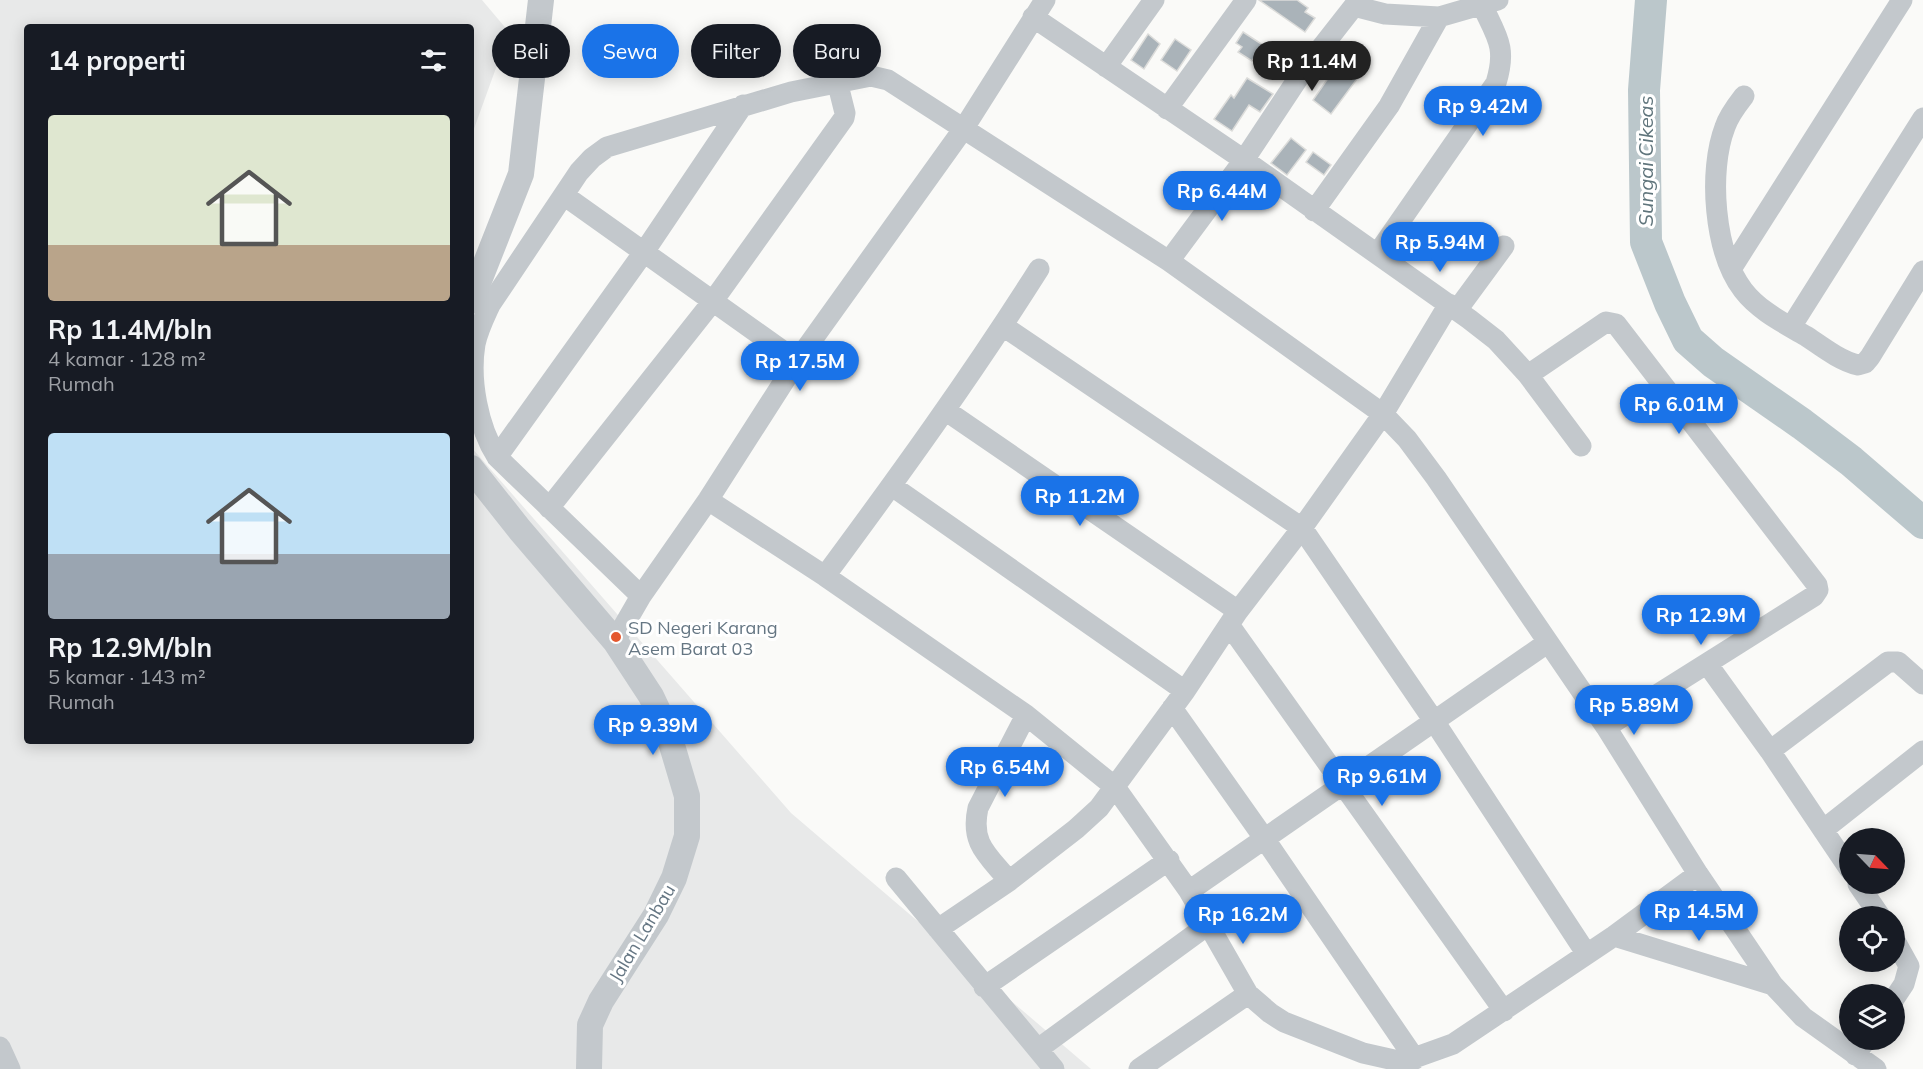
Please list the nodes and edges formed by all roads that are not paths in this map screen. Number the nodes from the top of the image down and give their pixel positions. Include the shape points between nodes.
1 (541, 0) edge
2 (1045, 0) edge
3 (1154, 0) edge
4 (1246, 0) edge
5 (1902, 0) edge
6 (1353, 3) edge
7 (1490, 3) edge
8 (1033, 17) junction
9 (1439, 17) junction
10 (1106, 67) junction
11 (837, 81) junction
12 (1744, 96) dead end
13 (743, 105) junction
14 (1167, 109) junction
15 (1923, 118) edge
16 (964, 128) junction
17 (1244, 160) junction
18 (565, 196) junction
19 (1314, 211) junction
20 (1504, 246) dead end
21 (644, 252) junction
22 (1378, 253) junction
23 (1169, 261) junction
24 (1039, 269) dead end
25 (1731, 269) junction
26 (1923, 271) edge
27 (474, 293) edge
28 (713, 301) junction
29 (1453, 307) junction
30 (1003, 326) junction
31 (1791, 327) junction
32 (797, 361) junction
33 (1528, 375) junction
34 (945, 410) junction
35 (1383, 414) junction
36 (1581, 446) dead end
37 (497, 457) junction
38 (474, 472) edge
39 (892, 486) junction
40 (708, 500) junction
41 (549, 508) junction
42 (1302, 528) junction
43 (825, 576) junction
44 (641, 596) junction
45 (1234, 619) junction
46 (615, 641) junction
47 (1547, 643) junction
48 (1708, 665) junction
49 (1923, 684) edge
50 (1185, 691) junction
51 (1172, 708) junction
52 (1026, 715) junction
53 (1434, 721) junction
54 (1606, 727) junction
55 (1770, 751) junction
56 (1923, 751) edge
57 (1343, 786) junction
58 (1115, 787) junction
59 (1823, 830) junction
60 (1264, 838) junction
61 (1839, 854) edge
62 (1169, 860) junction
63 (1698, 874) junction
64 (896, 878) dead end
65 (1009, 881) junction
66 (1189, 891) junction
67 (1209, 924) junction
68 (938, 929) junction
69 (1614, 936) junction
70 (1586, 953) junction
71 (1905, 958) edge
72 (1904, 984) edge
73 (1773, 985) junction
74 (984, 987) junction
75 (1248, 994) junction
76 (1504, 1011) junction
77 (1839, 1036) edge
78 (0, 1047) edge
79 (1038, 1049) junction
80 (1863, 1050) edge
81 (1415, 1059) junction
82 (10, 1069) edge
83 (589, 1069) edge
84 (1054, 1069) edge
85 (1139, 1069) edge
86 (1876, 1069) edge

1 - 27 street via 521,174
2 - 8 street
3 - 10 street
4 - 14 street
5 - 25 street
6 - 9 street via 1385,14
6 - 17 street
7 - 9 street
7 - 22 street via 1501,45 1496,83
8 - 10 street
8 - 16 street
9 - 19 street via 1376,125
10 - 14 street
11 - 13 street
11 - 16 street via 872,76 888,80
11 - 28 street via 844,118
12 - 25 street via 1725,127 1718,154 1716,197 1723,248
13 - 18 street via 607,147 579,172
13 - 21 street
14 - 17 street
15 - 31 street
16 - 23 street
16 - 32 street
17 - 19 street
17 - 23 street
18 - 21 street
18 - 37 street via 490,305 475,345 475,392 490,446
19 - 22 street
20 - 29 street
21 - 28 street
21 - 37 street
22 - 29 street
23 - 35 street
24 - 30 street
25 - 31 street via 1756,304
26 - 31 street via 1865,363 1853,363
28 - 32 street
28 - 41 street
29 - 33 street via 1496,340
29 - 35 street
30 - 34 street
30 - 42 street
32 - 40 street
33 - 36 street
33 - 48 street via 1606,322 1616,324 1817,585 1814,596
34 - 39 street
34 - 45 street
35 - 42 street
35 - 47 street via 1436,478
37 - 41 street
38 - 46 street, Jalan Lanbau
39 - 43 street
39 - 50 street
40 - 43 street
40 - 44 street
41 - 44 street
42 - 45 street
42 - 53 street
43 - 52 street
44 - 46 street
45 - 50 street
45 - 57 street
46 - 83 street, Jalan Lanbau via 651,696 668,732 687,796 687,828 674,878 656,915 601,1000 590,1025
47 - 53 street
47 - 54 street
48 - 54 street
48 - 55 street
49 - 55 street via 1898,662 1888,662
50 - 51 street
51 - 58 street
51 - 60 street
52 - 58 street
52 - 65 street via 978,808 975,822 975,832 984,850
53 - 57 street
53 - 70 street
54 - 63 street
55 - 59 street
56 - 59 street
57 - 60 street
57 - 76 street
58 - 62 street
58 - 65 street via 1076,829
59 - 61 street
60 - 66 street
60 - 81 street
62 - 66 street
62 - 74 street
63 - 69 street
63 - 73 street
64 - 68 street
65 - 68 street
66 - 67 street
67 - 75 street
67 - 79 street
68 - 74 street
69 - 70 street
69 - 73 street
70 - 76 street
71 - 72 street via 1910,966
73 - 77 street via 1803,1017
74 - 79 street
75 - 81 street via 1284,1022 1356,1050 1403,1062
75 - 85 street
76 - 81 street via 1453,1044
78 - 82 street
79 - 84 street
80 - 86 street

